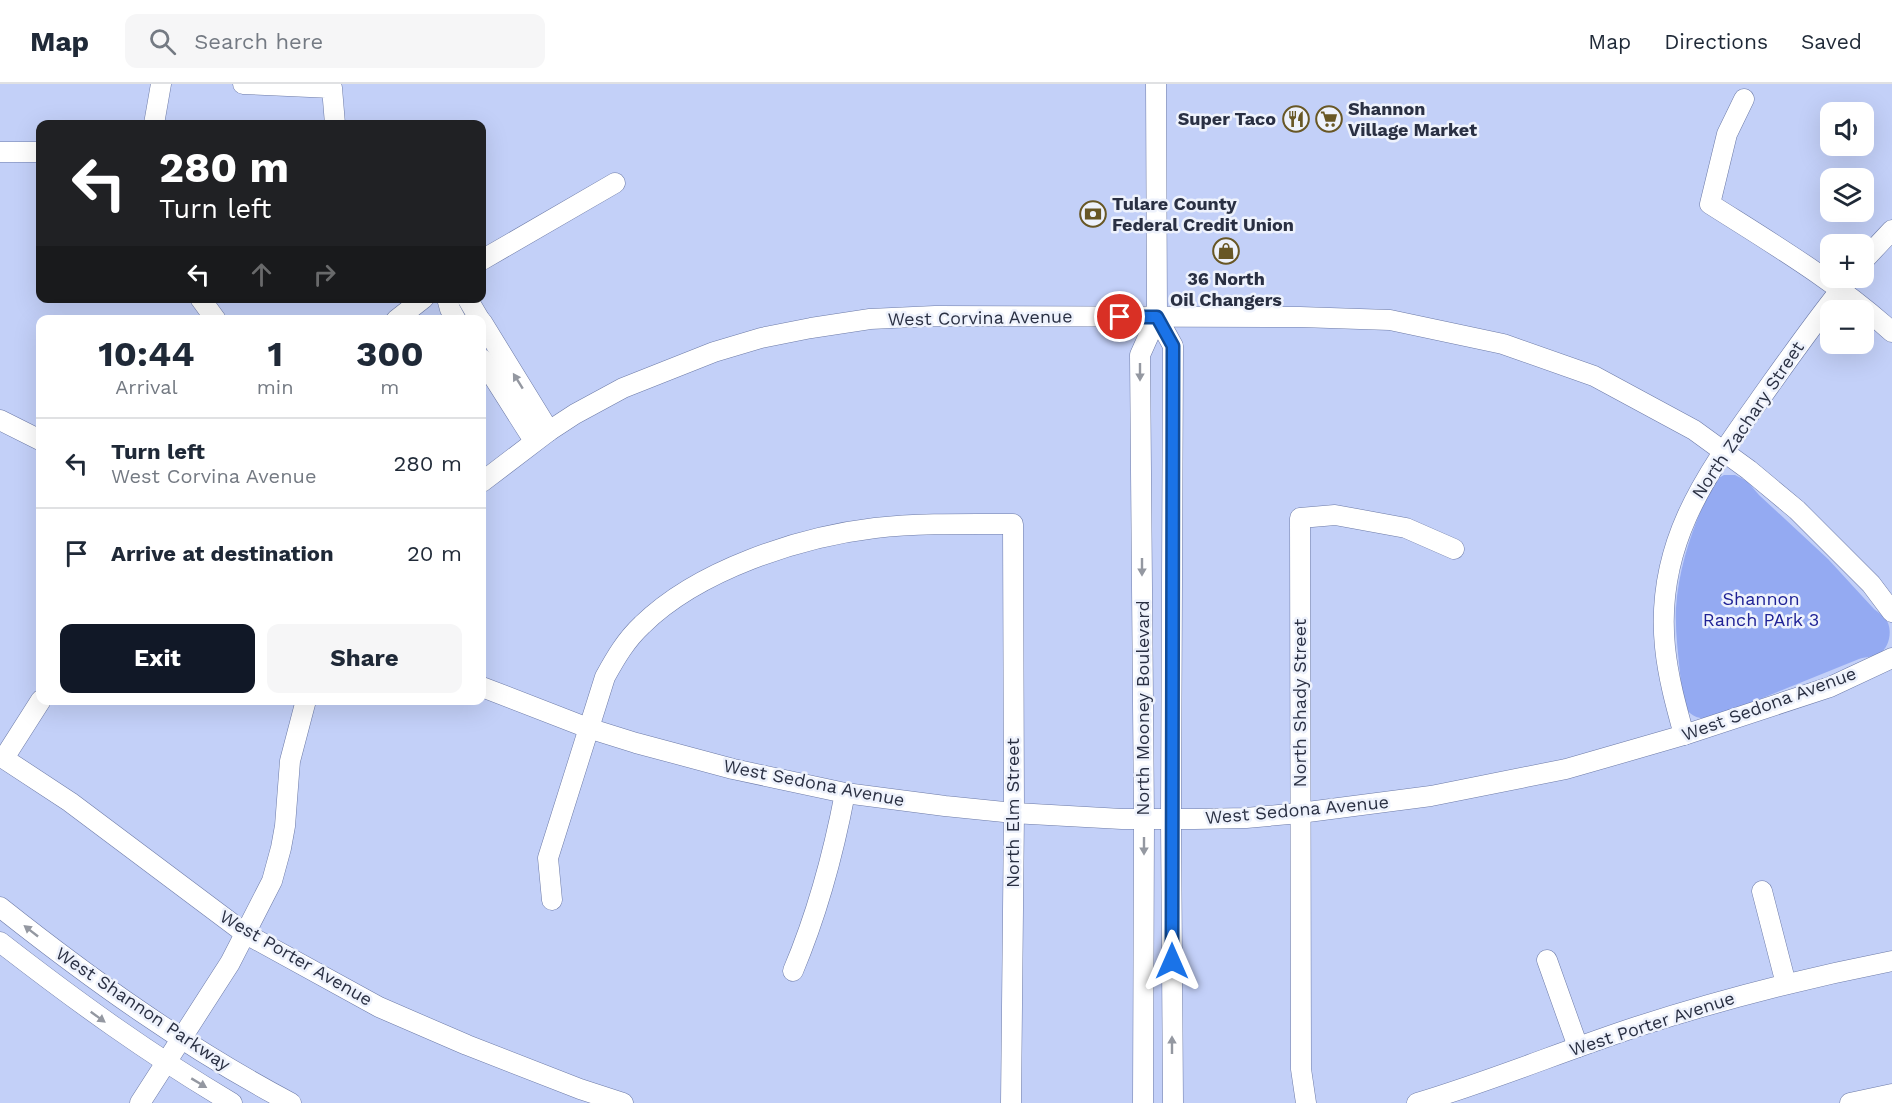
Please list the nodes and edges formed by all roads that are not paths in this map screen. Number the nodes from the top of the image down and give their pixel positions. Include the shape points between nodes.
1 (161, 84) edge
2 (243, 84) edge
3 (1156, 84) edge
4 (1744, 99) dead end
5 (155, 120) edge
6 (335, 120) edge
7 (0, 152) edge
8 (36, 152) edge
9 (615, 183) dead end
10 (1892, 230) edge
11 (1874, 249) edge
12 (486, 258) edge
13 (1820, 270) edge
14 (1842, 288) edge
15 (1848, 288) edge
16 (418, 303) edge
17 (402, 315) edge
18 (1157, 317) junction
19 (486, 331) edge
20 (1892, 332) edge
21 (486, 364) edge
22 (0, 420) edge
23 (541, 436) junction
24 (36, 438) edge
25 (1724, 451) junction
26 (486, 479) edge
27 (1454, 549) dead end
28 (1892, 612) edge
29 (1892, 658) edge
30 (486, 689) edge
31 (38, 705) edge
32 (305, 705) edge
33 (588, 728) junction
34 (1684, 735) junction
35 (2, 757) edge
36 (845, 793) junction
37 (1014, 813) junction
38 (1300, 813) junction
39 (1171, 819) junction
40 (1144, 820) junction
41 (1762, 891) dead end
42 (552, 900) dead end
43 (0, 908) edge
44 (246, 934) junction
45 (0, 942) edge
46 (1547, 960) dead end
47 (1892, 961) edge
48 (793, 971) dead end
49 (1786, 984) junction
50 (181, 1038) junction
51 (1578, 1047) junction
52 (165, 1063) junction
53 (1892, 1094) edge
54 (140, 1103) edge
55 (232, 1103) edge
56 (291, 1103) edge
57 (623, 1103) edge
58 (1011, 1103) edge
59 (1143, 1103) edge
60 (1173, 1103) edge
61 (1306, 1103) edge
62 (1417, 1103) edge
63 (1850, 1103) edge

1 - 5 street
2 - 6 street via 332,88
3 - 18 street, North Mooney Boulevard
4 - 13 street via 1727,134 1710,204
7 - 8 street
9 - 12 street
10 - 11 street
14 - 25 street, North Zachary Street
15 - 20 street
16 - 17 street
18 - 23 street, West Corvina Avenue via 934,316 870,319 811,328 761,338 670,368 624,388
18 - 25 street, West Corvina Avenue via 1390,320 1503,344 1594,376 1694,430
18 - 39 street, North Mooney Boulevard via 1173,346
18 -> 40 street, North Mooney Boulevard via 1140,355
23 -> 19 street
21 - 23 street
22 - 24 street
23 - 26 street, West Corvina Avenue
25 - 28 street, West Corvina Avenue via 1797,510 1871,584
25 - 34 street, North Zachary Street via 1689,508 1668,575 1665,645
27 - 38 street, North Shady Street via 1406,528 1335,515 1300,518
29 - 34 street, West Sedona Avenue via 1830,687
30 - 33 street, West Sedona Avenue
31 - 35 street
32 - 44 street via 290,761 285,826 277,866
33 - 36 street, West Sedona Avenue via 684,757
33 - 37 street, North Elm Street via 605,677 628,640 663,607 720,573 776,551 873,528 1013,524
33 - 42 street via 548,858
34 - 38 street, West Sedona Avenue via 1566,769 1431,796
35 - 44 street, West Porter Avenue via 70,802
36 - 37 street, West Sedona Avenue
36 - 48 street via 829,872
37 - 40 street, West Sedona Avenue
37 - 58 street, North Elm Street
38 - 39 street, West Sedona Avenue
38 - 61 street, North Shady Street via 1301,1069
39 - 40 street, West Sedona Avenue
60 -> 39 street, North Mooney Boulevard
40 -> 59 street, North Mooney Boulevard
41 - 49 street
50 -> 43 street, West Shannon Parkway via 76,967
44 - 50 street
44 - 57 street, West Porter Avenue via 378,1007
45 -> 52 street, West Shannon Parkway
46 - 51 street
47 - 49 street, West Porter Avenue
49 - 51 street, West Porter Avenue
50 - 52 street
50 - 56 street, West Shannon Parkway
51 - 62 street, West Porter Avenue
52 - 54 street
52 -> 55 street, West Shannon Parkway
53 - 63 street

